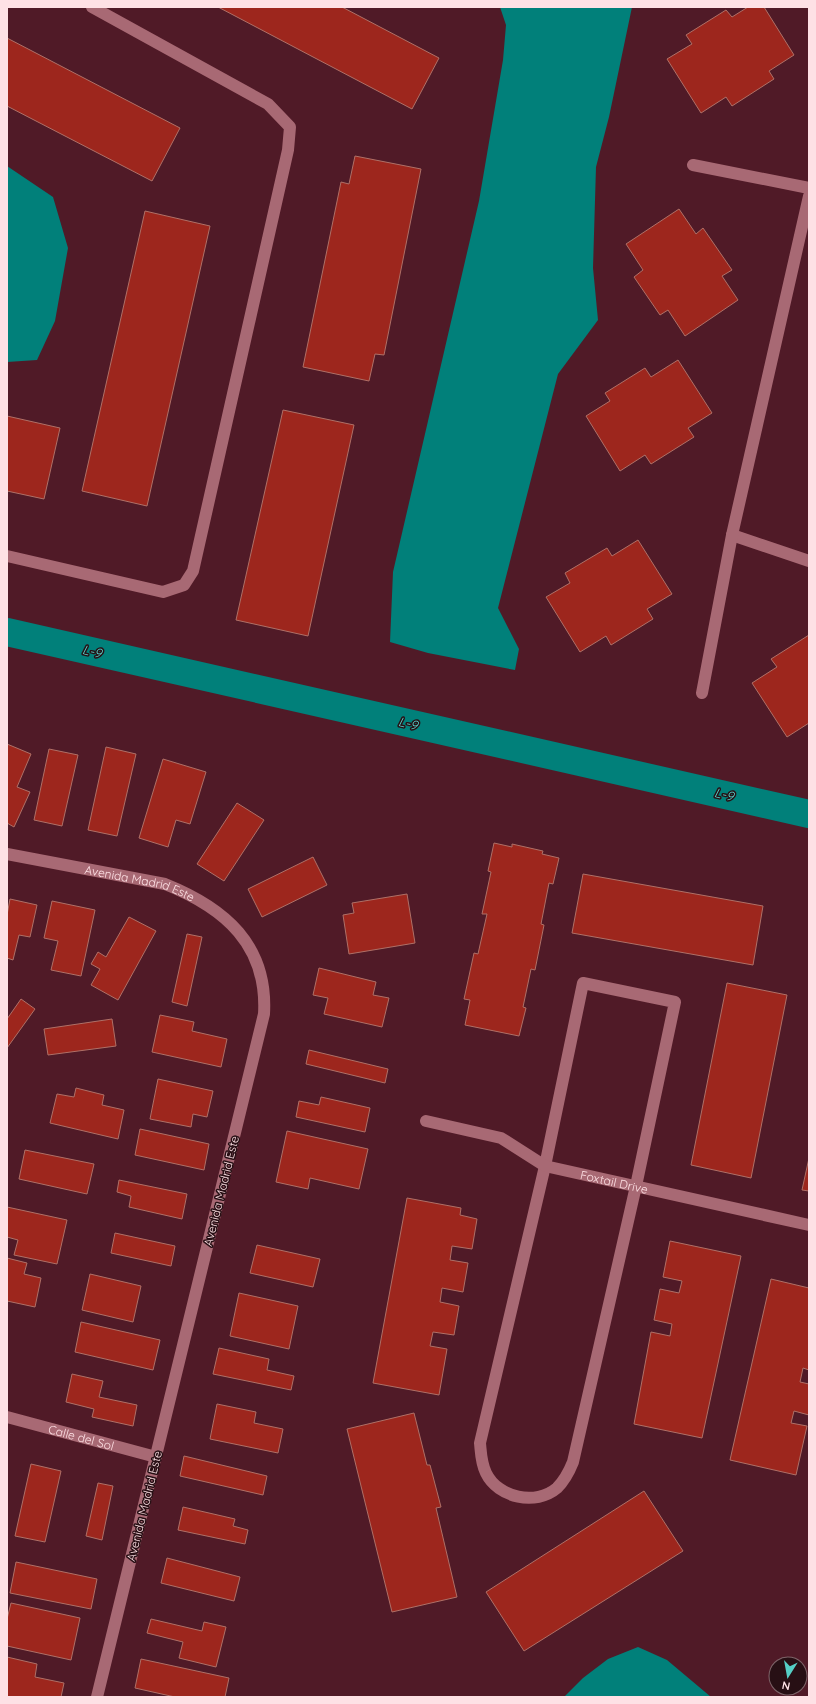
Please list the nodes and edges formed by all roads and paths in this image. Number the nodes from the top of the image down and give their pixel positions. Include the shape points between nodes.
1 (92, 7) edge
2 (693, 165) dead end
3 (809, 188) edge
4 (809, 196) edge
5 (732, 535) junction
6 (7, 556) edge
7 (809, 561) edge
8 (702, 694) dead end
9 (7, 854) edge
10 (426, 1120) dead end
11 (545, 1166) junction
12 (636, 1186) junction
13 (809, 1225) edge
14 (7, 1417) edge
15 (156, 1457) junction
16 (97, 1697) edge

1 - 6 street via 268,104 290,127 288,150 193,571 184,585 163,592
2 - 3 street
4 - 5 street
5 - 7 street
5 - 8 street
9 - 15 street, Avenida Madrid Este via 164,884 184,892 217,912 232,926 247,943 262,977 265,995 264,1014
10 - 11 street, Foxtail Drive via 501,1138
11 - 12 street, Foxtail Drive
11 - 12 street via 583,983 674,1002
11 - 12 street via 480,1443 481,1459 486,1474 496,1486 510,1495 526,1498 542,1496 556,1489 567,1477 573,1462
12 - 13 street, Foxtail Drive
14 - 15 street, Calle del Sol
15 - 16 street, Avenida Madrid Este

